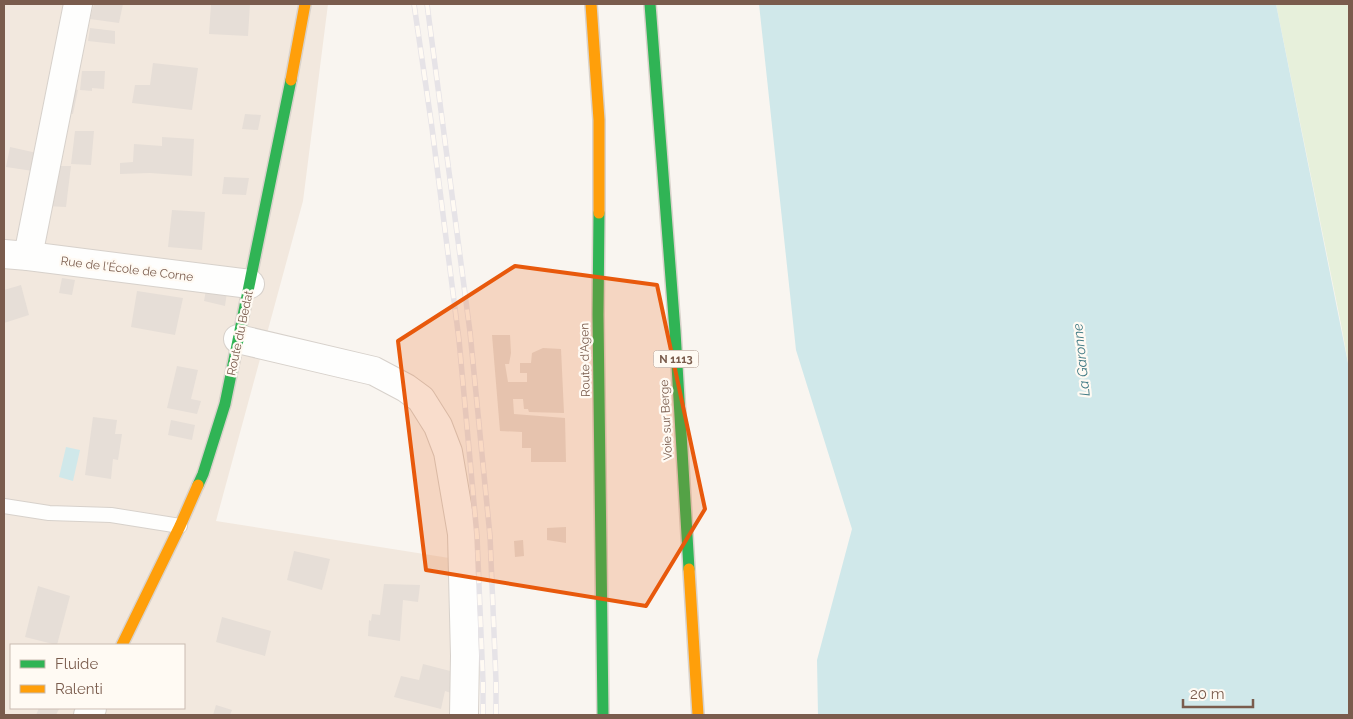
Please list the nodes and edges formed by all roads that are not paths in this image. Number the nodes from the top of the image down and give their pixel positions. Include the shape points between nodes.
1 (78, 4) edge
2 (305, 4) edge
3 (591, 4) edge
4 (650, 4) edge
5 (16, 255) edge
6 (250, 284) junction
7 (238, 339) junction
8 (4, 506) edge
9 (180, 526) junction
10 (122, 644) edge
11 (464, 715) edge
12 (603, 715) edge
13 (698, 715) edge

1 - 5 street
2 - 6 main road, Route du Bedat
3 - 12 main road, Route d'Agen via 599,120
4 - 13 main road, Voie sur Berge / N 1113 via 675,331
5 - 6 street, Rue de l'École de Corne
6 - 7 main road, Route du Bedat
7 - 9 main road, Route du Bedat via 225,404 203,474
7 - 11 street via 374,371 421,399 438,426 448,452 462,534
8 - 9 lane via 49,513 111,515
9 - 10 main road, Route du Bedat

